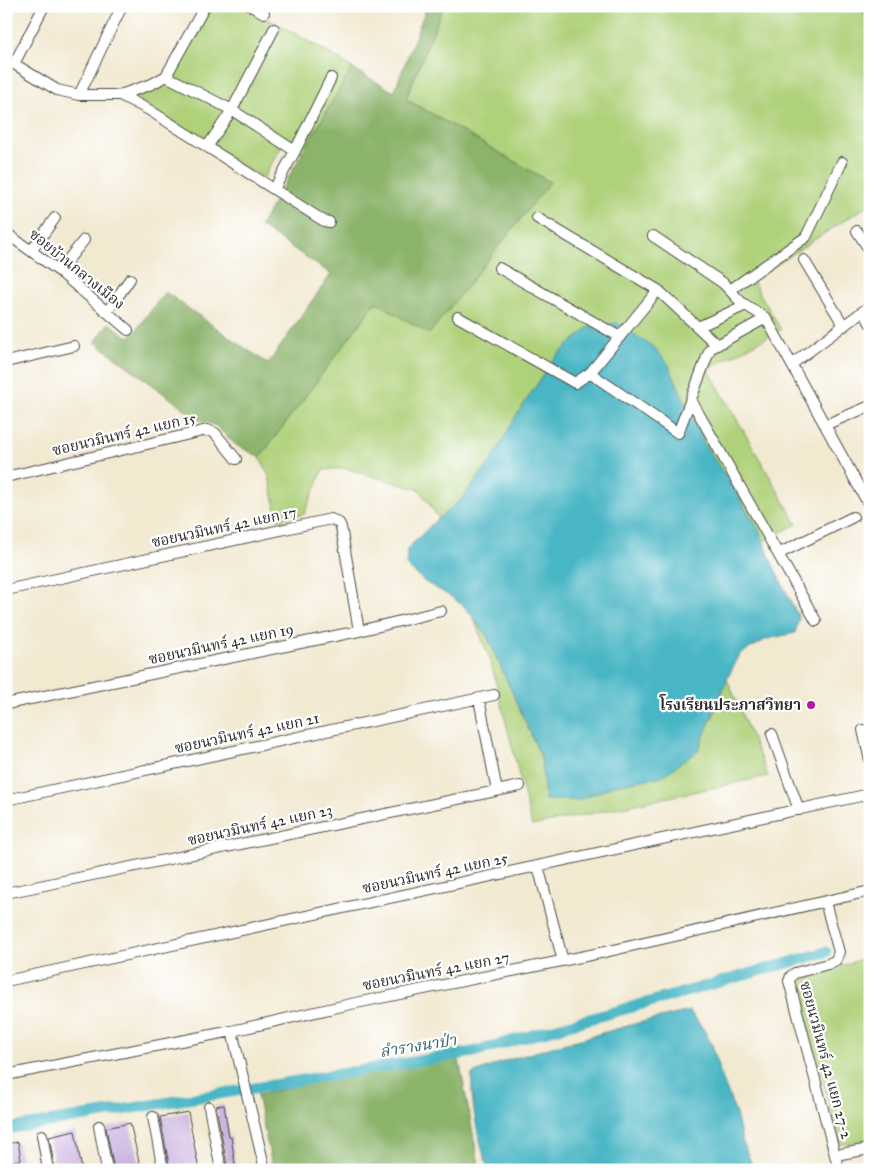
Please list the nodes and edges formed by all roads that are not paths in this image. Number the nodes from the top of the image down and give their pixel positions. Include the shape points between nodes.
1 (44, 6) edge
2 (122, 6) edge
3 (205, 6) edge
4 (251, 6) edge
5 (264, 13) dead end
6 (274, 29) dead end
7 (10, 61) edge
8 (166, 76) junction
9 (331, 78) dead end
10 (79, 95) junction
11 (120, 95) junction
12 (232, 110) junction
13 (207, 147) junction
14 (295, 151) junction
15 (842, 162) dead end
16 (274, 189) junction
17 (55, 218) dead end
18 (537, 218) dead end
19 (329, 222) dead end
20 (856, 230) dead end
21 (6, 232) edge
22 (653, 236) dead end
23 (84, 240) dead end
24 (31, 251) junction
25 (870, 251) edge
26 (804, 260) dead end
27 (499, 268) dead end
28 (59, 271) junction
29 (130, 279) dead end
30 (658, 290) junction
31 (730, 290) junction
32 (746, 305) junction
33 (867, 308) edge
34 (107, 312) junction
35 (458, 316) dead end
36 (766, 318) junction
37 (870, 322) edge
38 (844, 326) junction
39 (698, 327) junction
40 (128, 330) dead end
41 (620, 337) junction
42 (717, 345) junction
43 (74, 346) dead end
44 (6, 362) edge
45 (792, 364) junction
46 (590, 373) junction
47 (691, 400) junction
48 (870, 406) edge
49 (825, 425) junction
50 (236, 459) dead end
51 (6, 477) edge
52 (870, 507) edge
53 (853, 517) dead end
54 (778, 554) junction
55 (6, 590) edge
56 (441, 611) dead end
57 (816, 621) dead end
58 (359, 630) junction
59 (494, 695) dead end
60 (479, 699) junction
61 (6, 704) edge
62 (863, 730) dead end
63 (772, 734) dead end
64 (870, 761) edge
65 (520, 786) dead end
66 (496, 791) junction
67 (870, 794) edge
68 (6, 800) edge
69 (799, 810) junction
70 (538, 866) junction
71 (870, 892) edge
72 (6, 893) edge
73 (825, 902) junction
74 (563, 960) junction
75 (6, 981) edge
76 (232, 1031) junction
77 (6, 1075) edge
78 (209, 1107) dead end
79 (153, 1117) dead end
80 (99, 1126) dead end
81 (42, 1134) dead end
82 (870, 1149) edge
83 (836, 1155) junction
84 (48, 1170) edge
85 (107, 1170) edge
86 (163, 1170) edge
87 (221, 1170) edge
88 (265, 1170) edge
89 (839, 1170) edge

1 - 7 street
2 - 10 street
3 - 8 street
4 - 5 street
6 - 12 street
7 - 10 street via 57,90
8 - 11 street
8 - 12 street
9 - 14 street
10 - 11 street
11 - 13 street
12 - 13 street
12 - 14 street
13 - 16 street
14 - 16 street
15 - 31 street via 806,237
16 - 19 street
17 - 24 street
18 - 30 street
20 - 25 street
21 - 24 street, ซอยบ้านกลางเมือง
22 - 31 street
23 - 28 street
24 - 28 street, ซอยบ้านกลางเมือง
26 - 38 street
27 - 41 street
28 - 34 street, ซอยบ้านกลางเมือง
29 - 34 street
30 - 39 street
30 - 41 street
31 - 32 street
32 - 36 street
32 - 39 street
33 - 37 street
33 - 38 street
34 - 40 street, ซอยบ้านกลางเมือง
35 - 46 street via 575,383
36 - 42 street
36 - 45 street
38 - 45 street
39 - 42 street
41 - 46 street
42 - 47 street via 710,349
43 - 44 street
45 - 49 street
46 - 47 street via 678,433
47 - 54 street
48 - 49 street
49 - 52 street
50 - 51 street, ซอยนวมินทร์ 42 แยก 15 via 215,433 207,430
53 - 54 street
54 - 57 street
55 - 58 street, ซอยนวมินทร์ 42 แยก 17 via 331,518 341,527
56 - 58 street, ซอยนวมินทร์ 42 แยก 19
58 - 61 street, ซอยนวมินทร์ 42 แยก 19
59 - 60 street, ซอยนวมินทร์ 42 แยก 21
60 - 66 street
60 - 68 street, ซอยนวมินทร์ 42 แยก 21
62 - 64 street
63 - 69 street
65 - 66 street, ซอยนวมินทร์ 42 แยก 23
66 - 72 street, ซอยนวมินทร์ 42 แยก 23
67 - 69 street, ซอยนวมินทร์ 42 แยก 25
69 - 70 street, ซอยนวมินทร์ 42 แยก 25
70 - 74 street
70 - 75 street, ซอยนวมินทร์ 42 แยก 25
71 - 73 street, ซอยนวมินทร์ 42 แยก 27
73 - 74 street, ซอยนวมินทร์ 42 แยก 27
73 - 83 street, ซอยนวมินทร์ 42 แยก 27-2 via 838,952 836,960 795,972 789,981
74 - 76 street, ซอยนวมินทร์ 42 แยก 27
76 - 77 street, ซอยนวมินทร์ 42 แยก 27
76 - 88 street
78 - 87 street
79 - 86 street
80 - 85 street
81 - 84 street
82 - 83 street
83 - 89 street, ซอยนวมินทร์ 42 แยก 27-2

